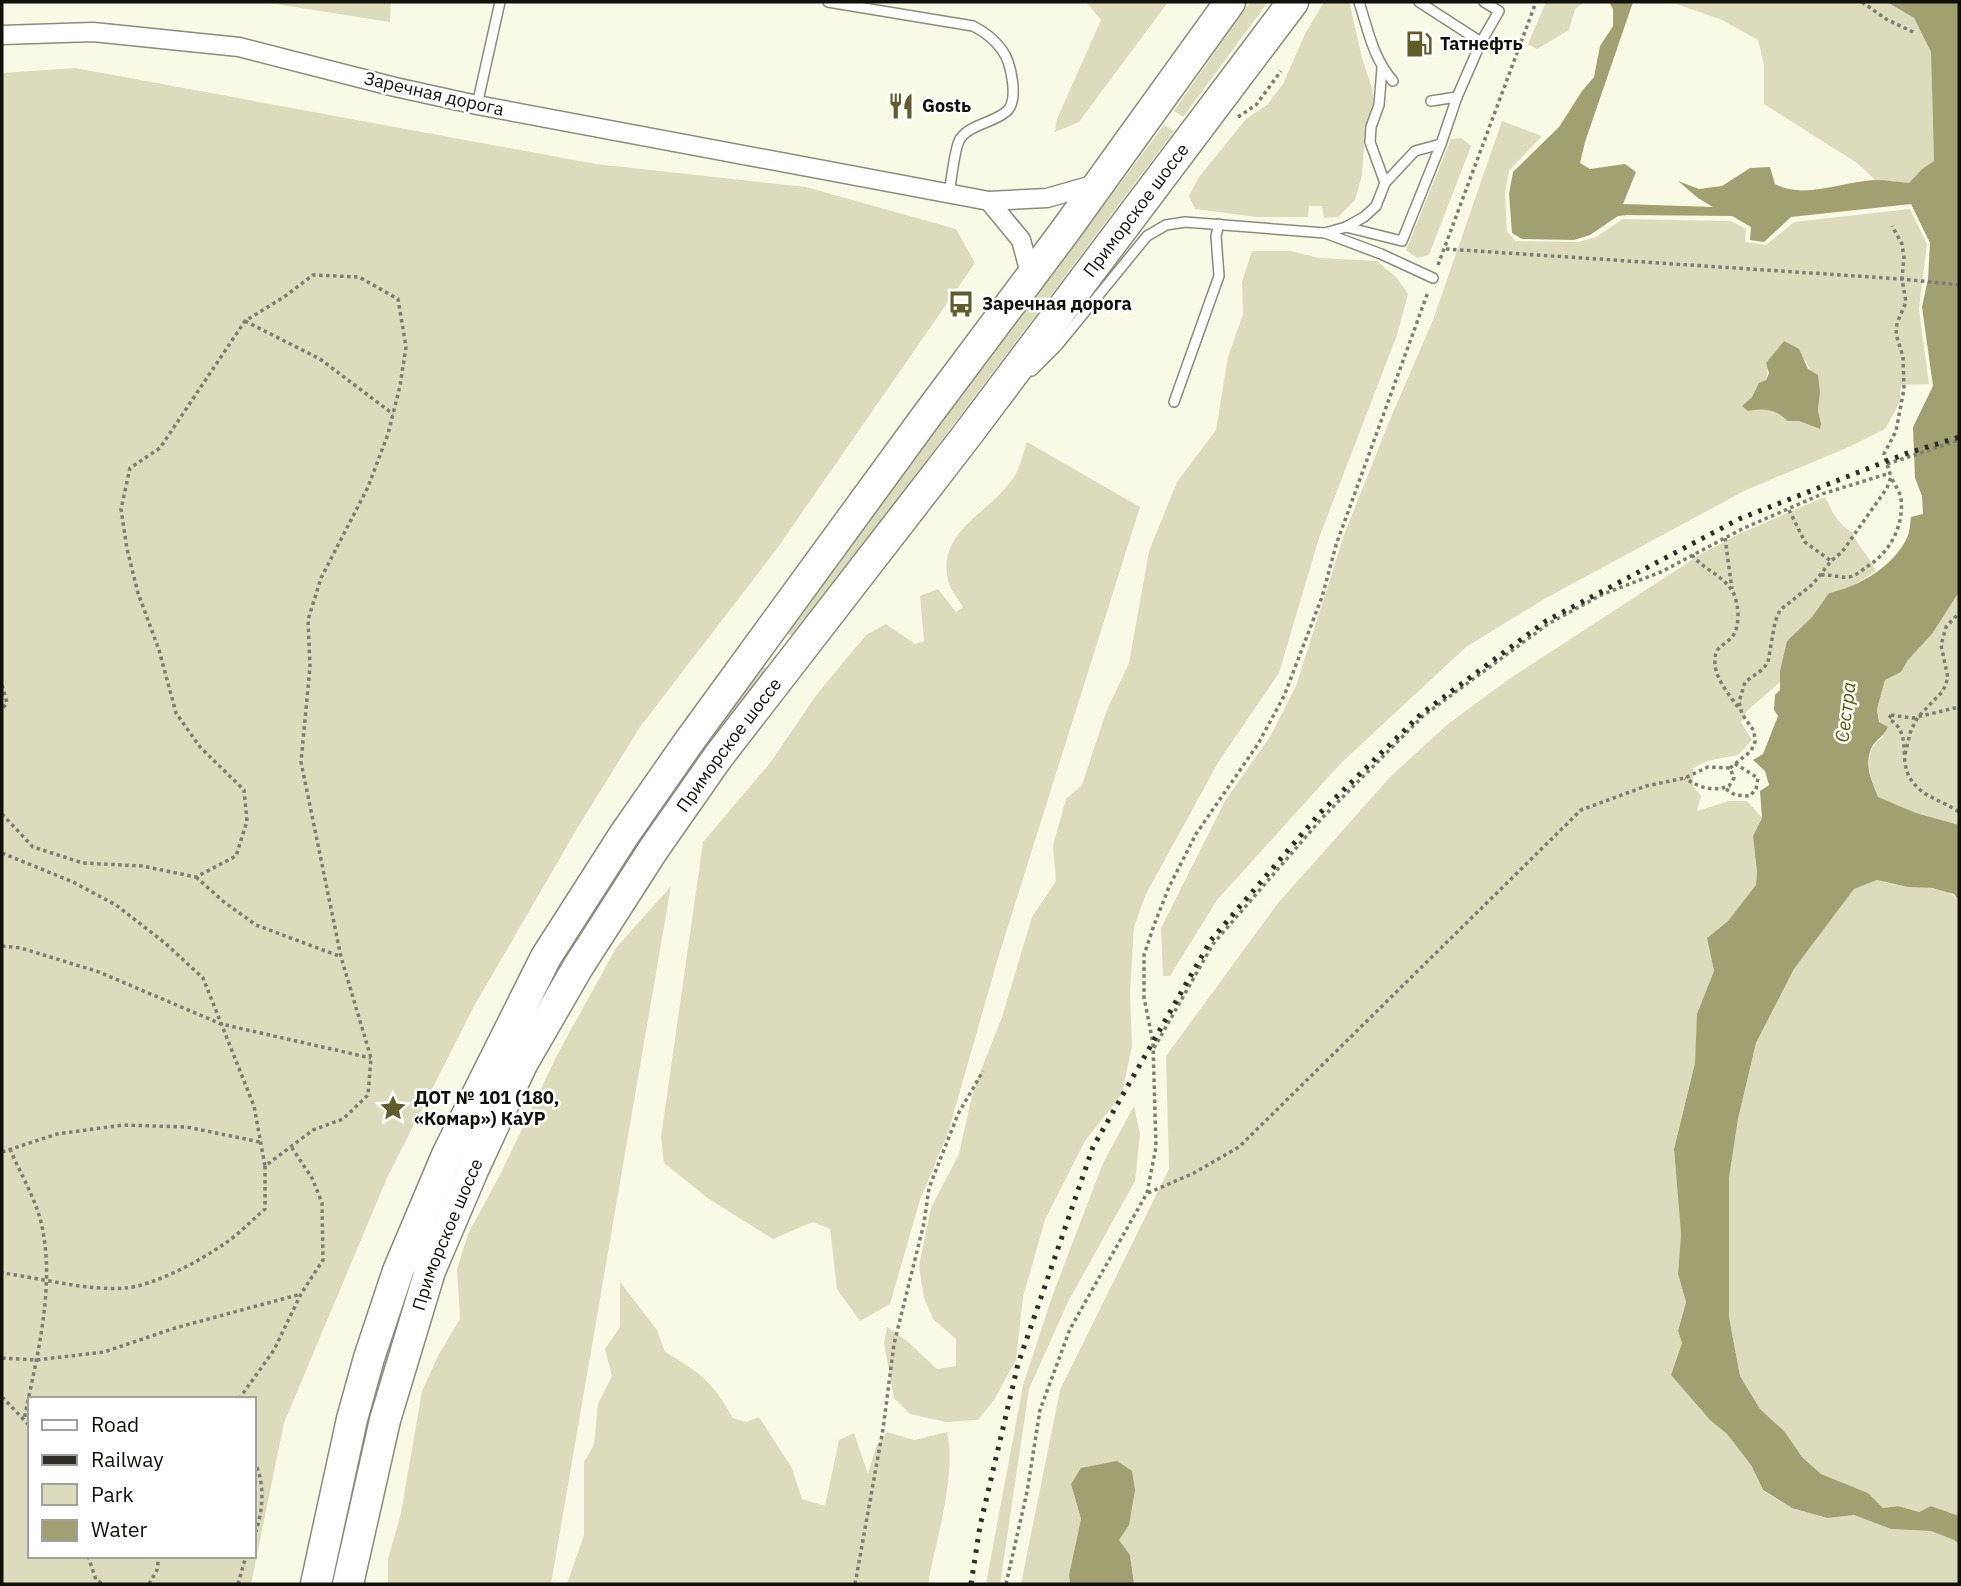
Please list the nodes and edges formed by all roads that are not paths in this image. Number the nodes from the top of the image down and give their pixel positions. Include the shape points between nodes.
1 (500, 2) edge
2 (828, 2) edge
3 (1230, 2) edge
4 (1293, 2) edge
5 (1360, 2) edge
6 (1419, 2) edge
7 (1484, 2) edge
8 (2, 36) edge
9 (1481, 42) junction
10 (1382, 68) junction
11 (1393, 80) dead end
12 (1457, 97) junction
13 (1431, 101) dead end
14 (477, 105) junction
15 (1441, 144) junction
16 (1099, 183) junction
17 (1385, 183) junction
18 (949, 192) junction
19 (989, 201) junction
20 (1219, 224) junction
21 (1346, 226) junction
22 (1325, 233) junction
23 (1031, 277) junction
24 (1433, 278) road end
25 (1174, 402) dead end
26 (964, 439) junction
27 (762, 641) junction
28 (792, 663) junction
29 (316, 1584) edge
30 (348, 1584) edge

1 - 14 lane
2 - 18 lane via 973,26 1004,52 1014,101 1007,111 959,140
3 - 16 highway, Приморское шоссе
4 - 26 highway, Приморское шоссе
5 - 10 lane
6 - 9 lane
7 - 9 lane via 1499,11
8 - 14 street, Заречная дорога via 93,32 239,47
9 - 12 lane
10 - 11 lane
10 - 17 lane via 1370,142
12 - 13 lane
12 - 15 lane
14 - 18 street, Заречная дорога
15 - 17 lane via 1415,151
15 - 21 lane via 1402,241
16 - 19 street, Заречная дорога via 1047,198
16 - 23 highway, Приморское шоссе
17 - 21 lane via 1376,206
18 - 19 street, Заречная дорога
19 - 23 street via 1021,240
20 - 22 lane
20 - 25 lane via 1219,276
20 - 26 lane via 1176,223 1147,236 1058,345
21 - 22 lane
22 - 24 lane
23 - 27 highway, Приморское шоссе
26 - 28 highway, Приморское шоссе
27 - 28 highway
27 - 29 highway, Приморское шоссе via 640,812 546,957 447,1155 398,1271 369,1358
28 - 30 highway, Приморское шоссе via 653,850 522,1064 430,1271 385,1420

